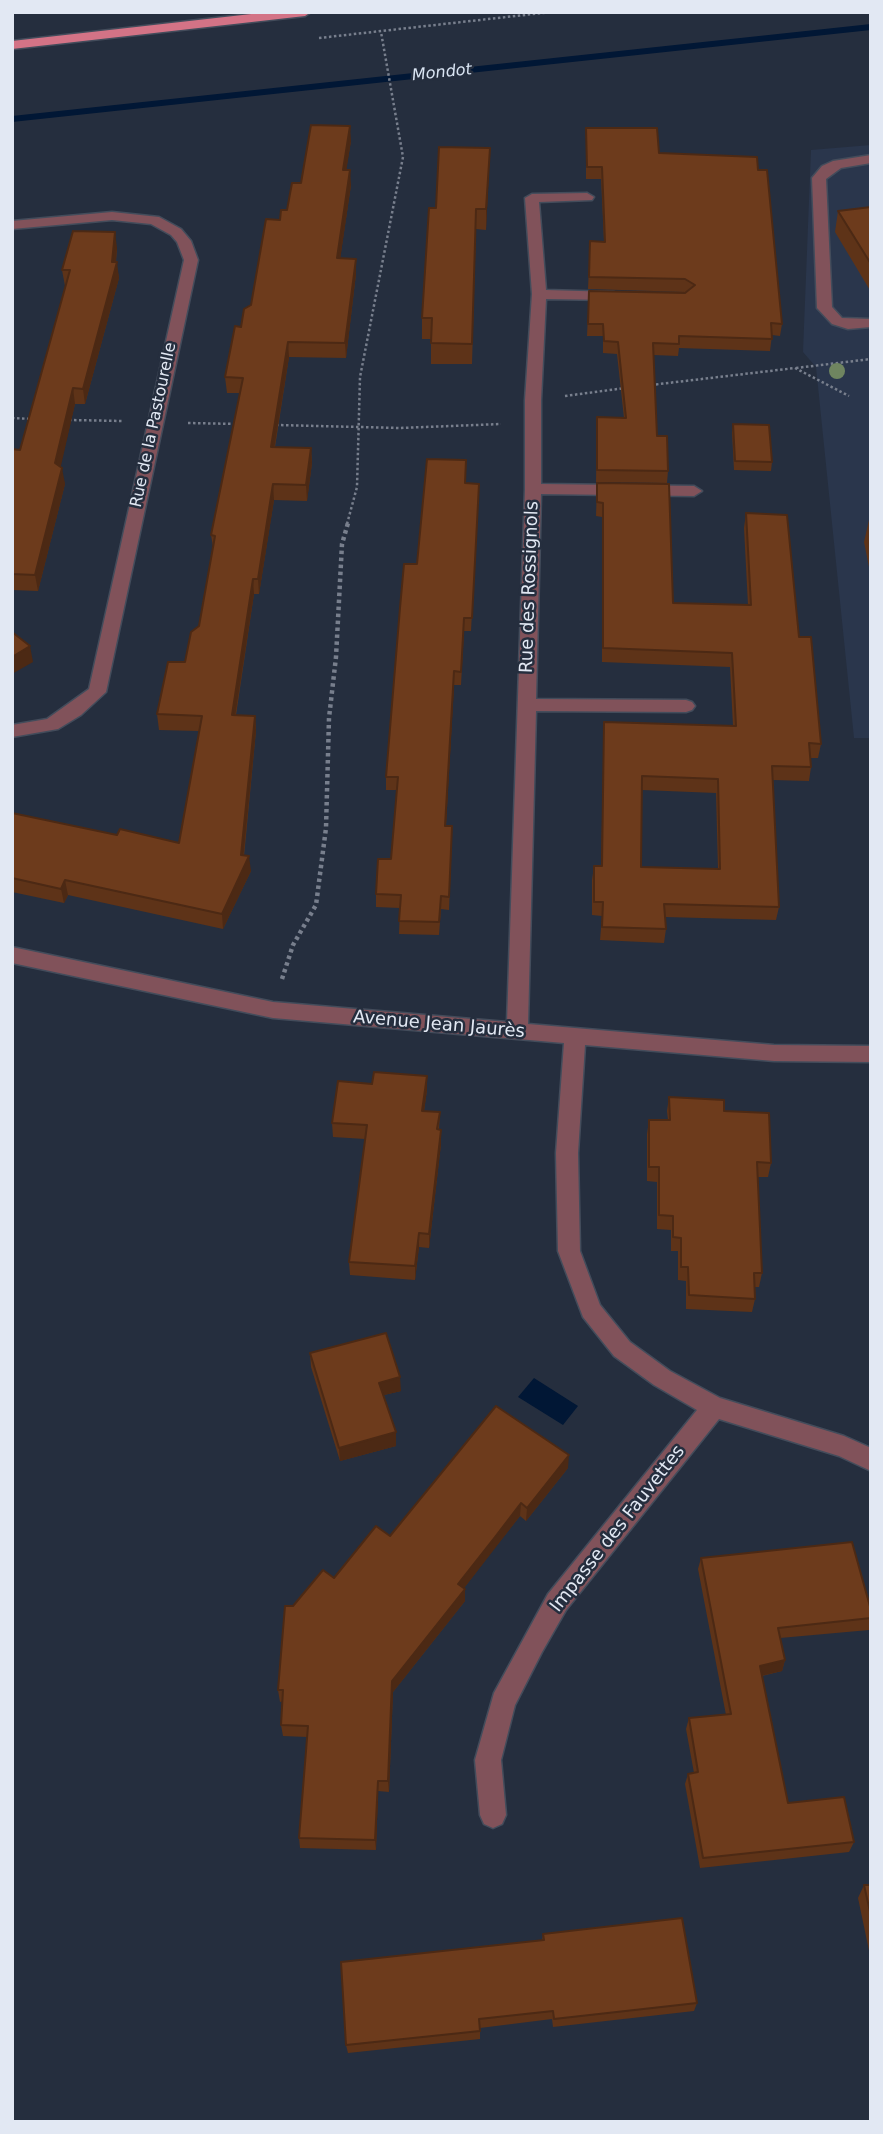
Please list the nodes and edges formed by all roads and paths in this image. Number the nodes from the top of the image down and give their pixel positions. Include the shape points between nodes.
1 (305, 12) edge
2 (381, 32) dead end
3 (12, 45) edge
4 (871, 159) edge
5 (587, 197) dead end
6 (12, 225) edge
7 (539, 294) junction
8 (631, 297) edge
9 (867, 323) dead end
10 (871, 359) edge
11 (795, 368) junction
12 (651, 385) edge
13 (638, 387) edge
14 (849, 396) dead end
15 (533, 400) junction
16 (12, 418) edge
17 (38, 419) edge
18 (64, 419) edge
19 (155, 422) junction
20 (533, 423) junction
21 (250, 424) edge
22 (264, 425) edge
23 (360, 427) junction
24 (533, 489) junction
25 (694, 491) dead end
26 (526, 705) junction
27 (686, 706) dead end
28 (12, 731) edge
29 (12, 955) edge
30 (273, 1010) junction
31 (517, 1032) junction
32 (575, 1036) junction
33 (871, 1054) edge
34 (714, 1407) junction
35 (871, 1461) edge
36 (493, 1815) dead end

1 - 3 main road
2 - 23 path via 403,157 360,377
4 - 9 street via 838,164 819,178 825,308 837,321
5 - 7 street, Rue des Rossignols via 532,198
6 - 19 street, Rue de la Pastourelle via 112,216 154,220 184,241 191,260
7 - 8 street
7 - 15 street, Rue des Rossignols
10 - 11 path
11 - 12 path
11 - 14 path
13 - 15 path
15 - 20 street, Rue des Rossignols
16 - 17 path
18 - 19 path
19 - 21 path
19 - 28 street, Rue de la Pastourelle via 97,692 52,725
20 - 23 path
20 - 24 street, Rue des Rossignols
22 - 23 path
23 - 30 path via 357,487 342,544 338,582 326,828 316,905 293,945
24 - 25 street
24 - 26 street, Rue des Rossignols
26 - 27 street
26 - 31 street, Rue des Rossignols
29 - 30 street, Avenue Jean Jaurès
30 - 31 street, Avenue Jean Jaurès
31 - 32 street, Avenue Jean Jaurès
32 - 33 street, Avenue Jean Jaurès via 774,1053
32 - 34 street via 568,1153 569,1251 580,1285 591,1310 622,1349
34 - 35 street via 844,1447
34 - 36 street, Impasse des Fauvettes via 557,1602 533,1643 503,1702 488,1760

